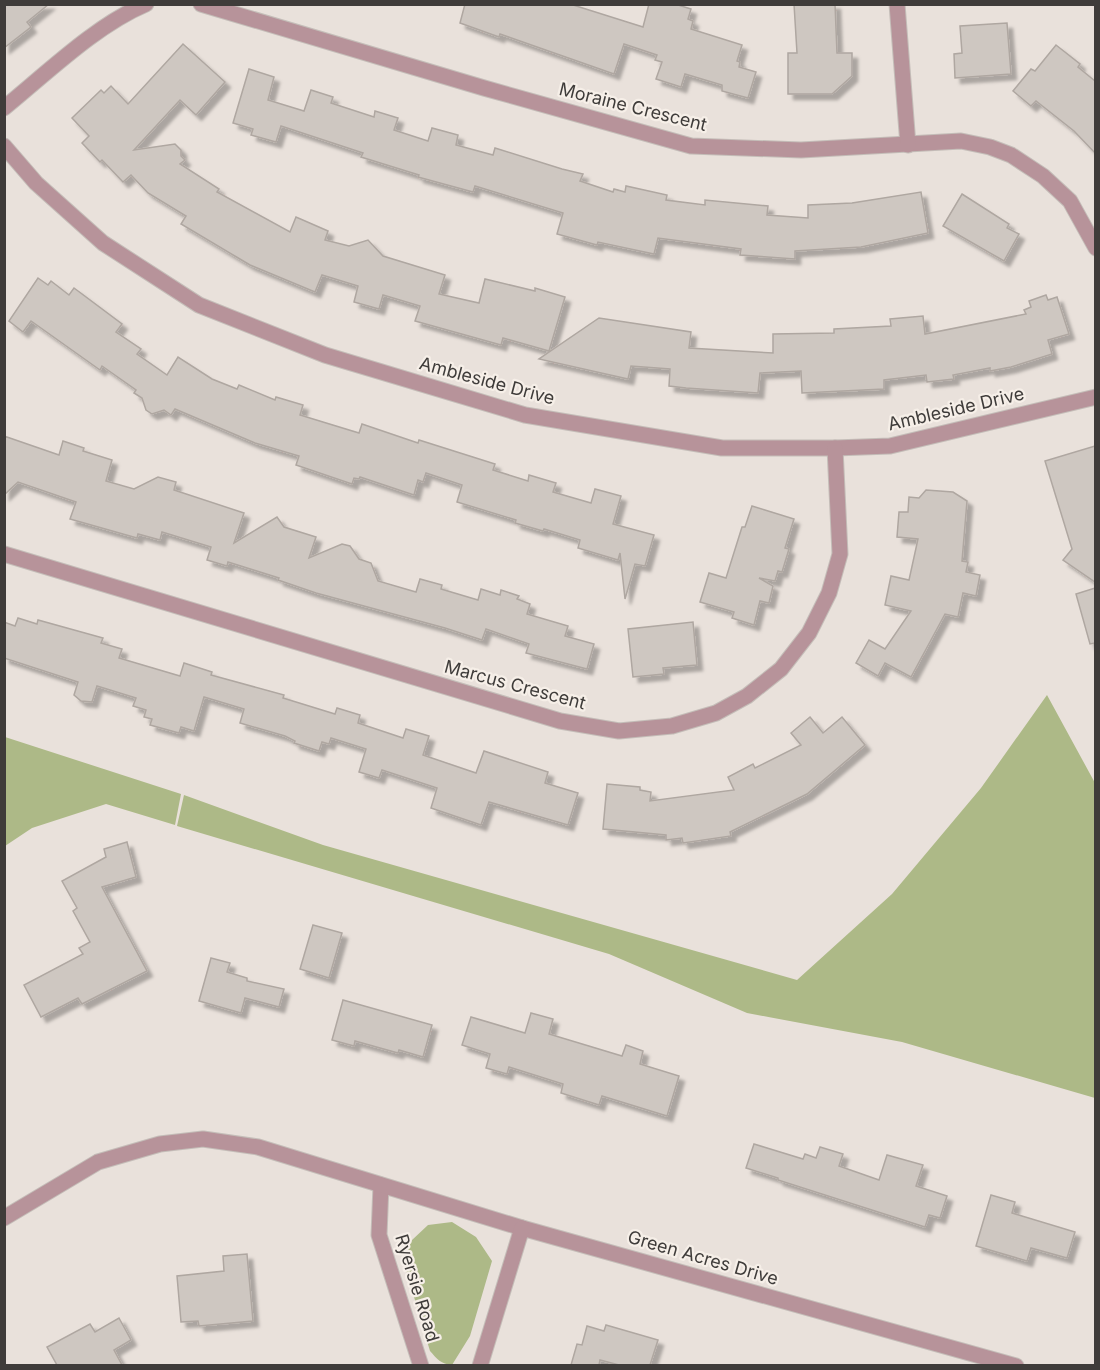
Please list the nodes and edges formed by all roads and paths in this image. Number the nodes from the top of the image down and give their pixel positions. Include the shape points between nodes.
1 (146, 4) edge
2 (201, 4) edge
3 (897, 4) edge
4 (4, 108) edge
5 (908, 145) junction
6 (4, 146) edge
7 (1095, 248) edge
8 (1095, 397) edge
9 (836, 448) junction
10 (4, 554) edge
11 (381, 1185) junction
12 (4, 1218) edge
13 (522, 1228) junction
14 (421, 1365) edge
15 (480, 1365) edge
16 (1016, 1365) edge

1 - 4 street via 124,14
2 - 5 street, Moraine Crescent via 691,146 801,150
3 - 5 street
5 - 7 street, Moraine Crescent via 961,141 1011,155 1043,176 1070,201
6 - 9 street, Ambleside Drive via 36,183 103,243 199,305 325,355 525,415 722,448
8 - 9 street, Ambleside Drive via 890,446
9 - 10 street, Marcus Crescent via 840,554 829,593 809,633 781,669 747,696 716,713 672,726 619,731 560,721
11 - 12 street, Green Acres Drive via 258,1147 203,1139 160,1144 98,1162
11 - 13 street, Green Acres Drive
11 - 14 street, Ryersie Road via 379,1235
13 - 15 street
13 - 16 street, Green Acres Drive

